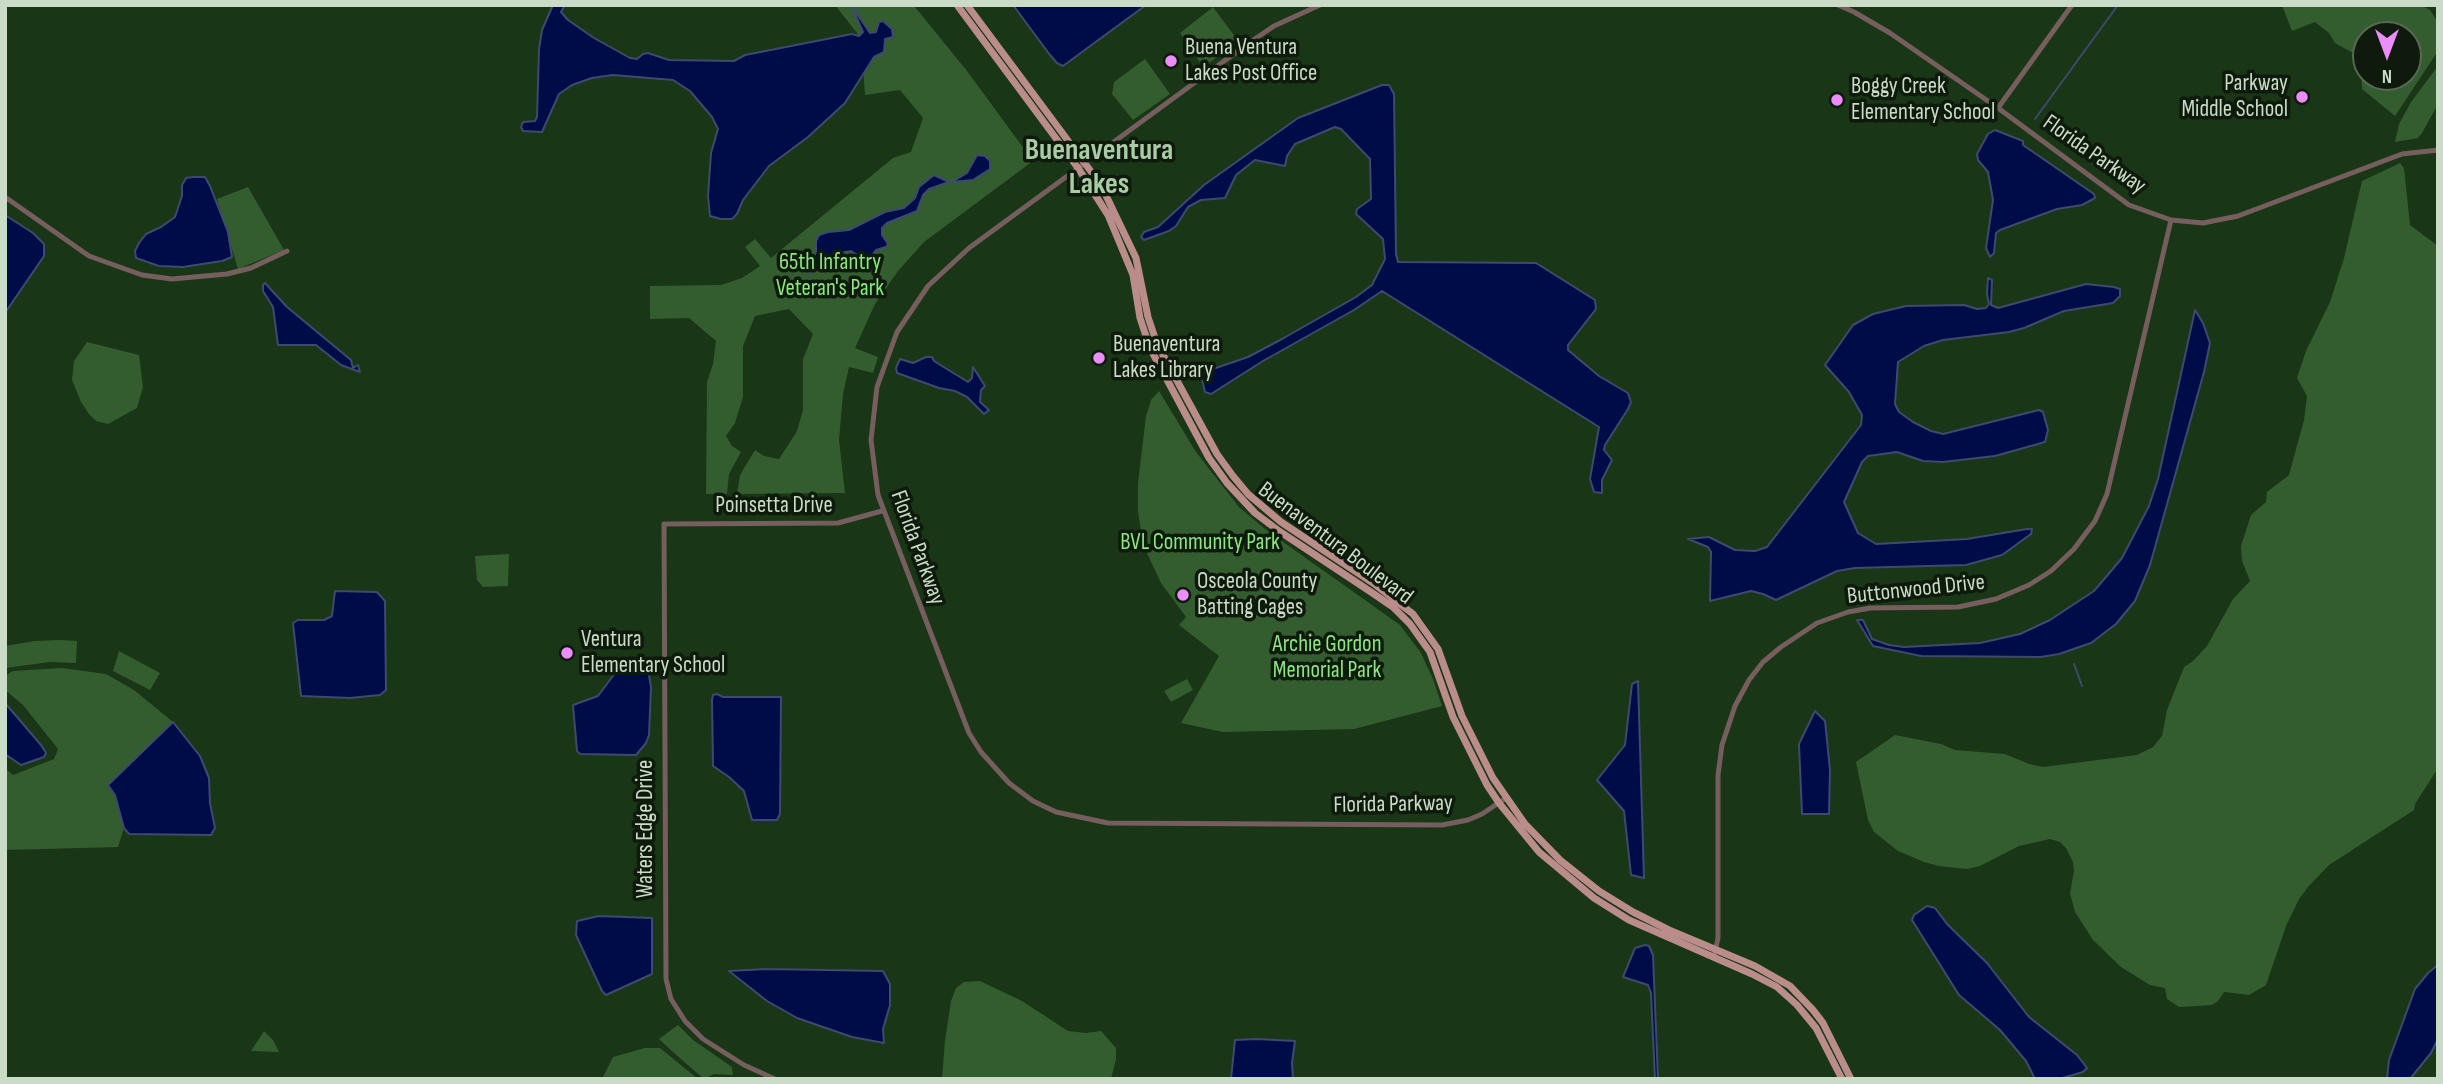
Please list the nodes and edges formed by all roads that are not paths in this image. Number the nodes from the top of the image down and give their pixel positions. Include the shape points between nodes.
1 (957, 5) edge
2 (967, 5) edge
3 (1320, 5) edge
4 (1838, 5) edge
5 (2072, 5) edge
6 (1998, 108) junction
7 (2438, 149) edge
8 (1081, 165) junction
9 (5, 197) edge
10 (2171, 220) junction
11 (287, 251) dead end
12 (882, 511) junction
13 (664, 524) joint
14 (1502, 800) junction
15 (1716, 954) junction
16 (775, 1079) edge
17 (1842, 1079) edge
18 (1851, 1079) edge

1 - 8 main road, Buenaventura Boulevard
2 - 8 main road, Buenaventura Boulevard
3 - 8 street, Florida Parkway via 1275,26
4 - 6 street, Florida Parkway via 1890,33
5 - 6 street
6 - 10 street, Florida Parkway via 2129,205
7 - 10 street, Florida Parkway via 2402,154 2238,216 2203,223
8 - 12 street, Florida Parkway via 943,270 905,317 882,369 874,402 872,459
8 - 14 main road, Buenaventura Boulevard via 1121,243 1150,348 1209,458 1255,513 1385,601 1410,624 1430,652 1466,746
9 - 11 street via 89,256 142,275 172,279 227,274
10 - 15 street, Buttonwood Drive via 2107,495 2090,530 2074,549 2029,585 1996,599 1958,607 1874,607 1817,623 1763,662 1749,680 1722,745 1718,775
12 - 13 street, Poinsetta Drive via 838,523
12 - 14 street, Florida Parkway via 969,733 1009,783 1056,812 1108,823 1442,825 1468,820
13 - 16 street, Waters Edge Drive via 666,979 671,999 703,1039
14 - 15 main road, Buenaventura Boulevard via 1539,852 1594,898 1629,920
15 - 17 main road, Buenaventura Boulevard via 1768,981 1797,1004 1816,1028
15 - 18 main road, Buenaventura Boulevard via 1774,975 1802,998 1830,1035

